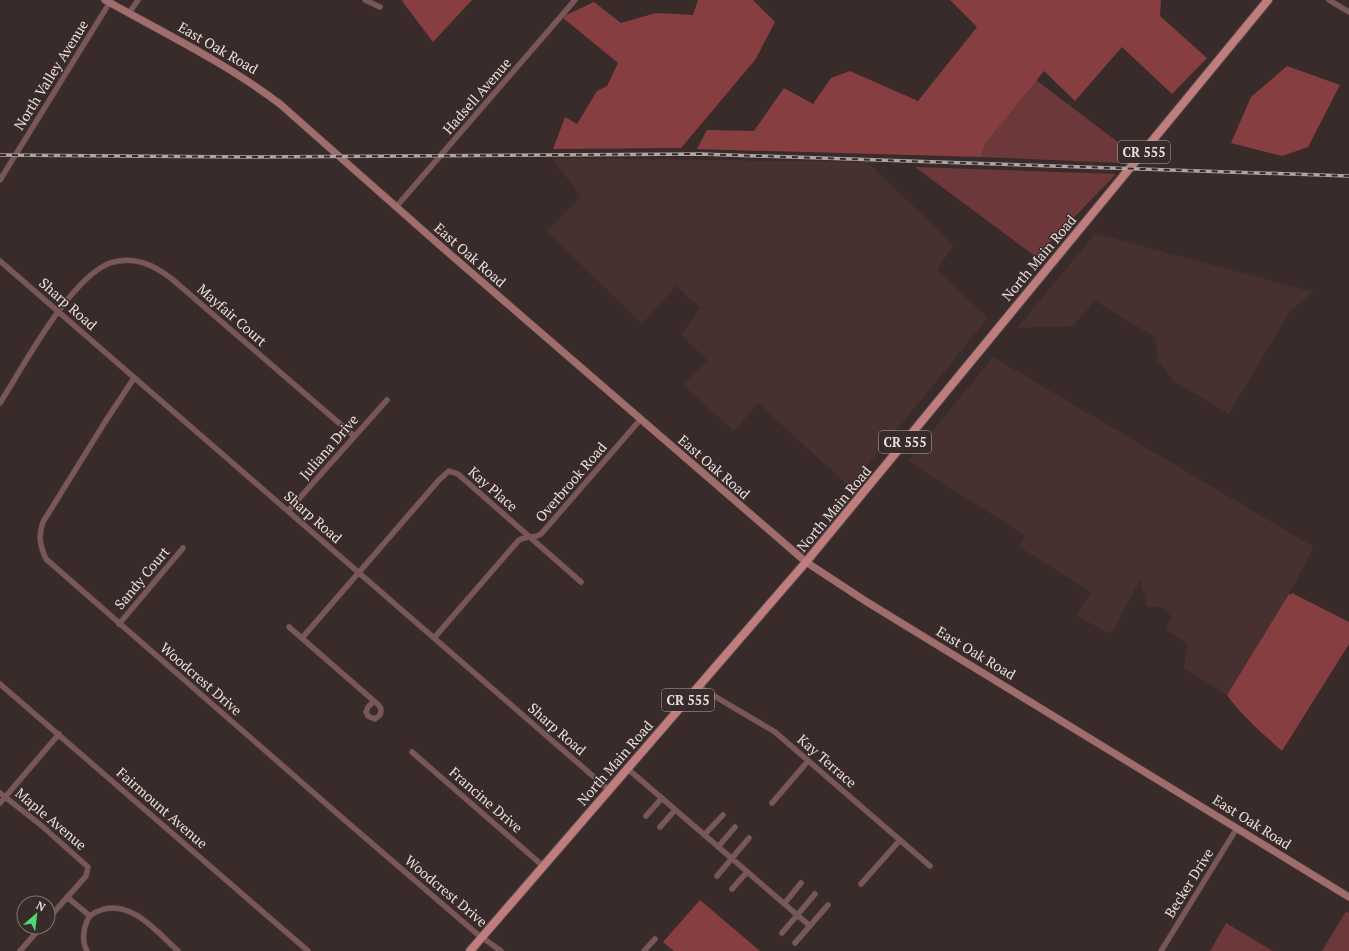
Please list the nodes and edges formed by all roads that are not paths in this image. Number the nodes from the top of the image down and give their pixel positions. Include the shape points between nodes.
1 (138, 0) edge
2 (365, 0) edge
3 (575, 0) edge
4 (1268, 0) edge
5 (1329, 0) edge
6 (108, 1) edge
7 (380, 7) dead end
8 (1349, 12) edge
9 (129, 13) junction
10 (0, 180) edge
11 (396, 207) junction
12 (0, 261) edge
13 (58, 312) junction
14 (134, 378) junction
15 (387, 400) dead end
16 (0, 404) edge
17 (640, 420) junction
18 (354, 436) junction
19 (288, 512) junction
20 (530, 537) junction
21 (183, 548) dead end
22 (806, 562) junction
23 (359, 572) junction
24 (581, 582) dead end
25 (119, 624) junction
26 (289, 627) dead end
27 (302, 638) junction
28 (434, 638) junction
29 (0, 684) edge
30 (699, 687) junction
31 (374, 700) dead end
32 (59, 734) junction
33 (412, 752) dead end
34 (808, 760) junction
35 (628, 769) junction
36 (610, 790) junction
37 (0, 793) edge
38 (5, 797) junction
39 (661, 799) junction
40 (0, 803) edge
41 (772, 803) dead end
42 (675, 810) junction
43 (723, 815) dead end
44 (646, 816) dead end
45 (660, 827) dead end
46 (735, 827) dead end
47 (1237, 828) junction
48 (704, 835) junction
49 (749, 838) dead end
50 (900, 840) junction
51 (718, 847) junction
52 (732, 859) junction
53 (543, 866) junction
54 (930, 866) dead end
55 (747, 872) junction
56 (718, 876) dead end
57 (802, 883) dead end
58 (861, 884) dead end
59 (732, 888) dead end
60 (815, 894) dead end
61 (67, 897) junction
62 (1349, 897) edge
63 (784, 904) junction
64 (828, 905) dead end
65 (56, 910) edge
66 (797, 915) junction
67 (90, 916) junction
68 (810, 926) junction
69 (782, 933) dead end
70 (34, 935) edge
71 (482, 937) junction
72 (654, 939) dead end
73 (796, 943) dead end
74 (20, 951) edge
75 (87, 951) edge
76 (178, 951) edge
77 (308, 951) edge
78 (470, 951) edge
79 (501, 951) edge
80 (644, 951) edge
81 (1161, 951) edge

1 - 9 street
2 - 7 street
3 - 11 street, Hadsell Avenue
4 - 22 main road, North Main Road / CR 555
5 - 8 street
6 - 9 street, East Oak Road
6 - 10 street, North Valley Avenue
9 - 11 street, East Oak Road via 255,85
11 - 17 street, East Oak Road
12 - 13 street, Sharp Road
13 - 14 street, Sharp Road
13 - 16 street, Mayfair Court
13 - 18 street, Mayfair Court via 94,272 111,263 132,260 143,262 159,269
14 - 19 street, Sharp Road
14 - 25 street, Woodcrest Drive via 43,522 39,534 42,551 52,566
15 - 18 street, Juliana Drive
17 - 20 street, Overbrook Road via 541,534
17 - 22 street, East Oak Road
18 - 19 street, Juliana Drive
19 - 23 street, Sharp Road
20 - 23 street, Kay Place via 453,472 445,473
20 - 24 street, Kay Place
20 - 28 street, Overbrook Road via 518,541
21 - 25 street, Sandy Court
22 - 30 main road, North Main Road / CR 555
22 - 47 street, East Oak Road via 867,602
23 - 27 street, Kay Place
23 - 28 street, Sharp Road
25 - 71 street, Woodcrest Drive
26 - 27 street
27 - 31 street
28 - 36 street, Sharp Road
29 - 32 street, Fairmount Avenue
30 - 34 street, Kay Terrace via 775,732
30 - 35 main road, North Main Road / CR 555
32 - 38 street
32 - 77 street, Fairmount Avenue
33 - 53 street, Francine Drive
34 - 41 street
34 - 50 street, Kay Terrace
35 - 36 main road, North Main Road / CR 555
35 - 39 street
36 - 53 main road, North Main Road / CR 555
37 - 38 street, Maple Avenue
38 - 40 street
38 - 61 street, Maple Avenue via 86,864 87,874
39 - 42 street
39 - 44 street
42 - 45 street
42 - 48 street
43 - 48 street
46 - 51 street
47 - 62 street, East Oak Road
47 - 81 street, Becker Drive
48 - 51 street
49 - 52 street
50 - 54 street, Kay Terrace
50 - 58 street
51 - 52 street
52 - 55 street
52 - 56 street
53 - 71 main road, North Main Road / CR 555
55 - 59 street
55 - 63 street
57 - 63 street
60 - 66 street
61 - 65 street
61 - 67 street
63 - 66 street
64 - 68 street
66 - 68 street
66 - 69 street
67 - 75 street via 84,936
67 - 76 street via 110,907 128,910 141,918
68 - 73 street
70 - 74 street
71 - 78 main road, North Main Road / CR 555
71 - 79 street, Woodcrest Drive
72 - 80 street

